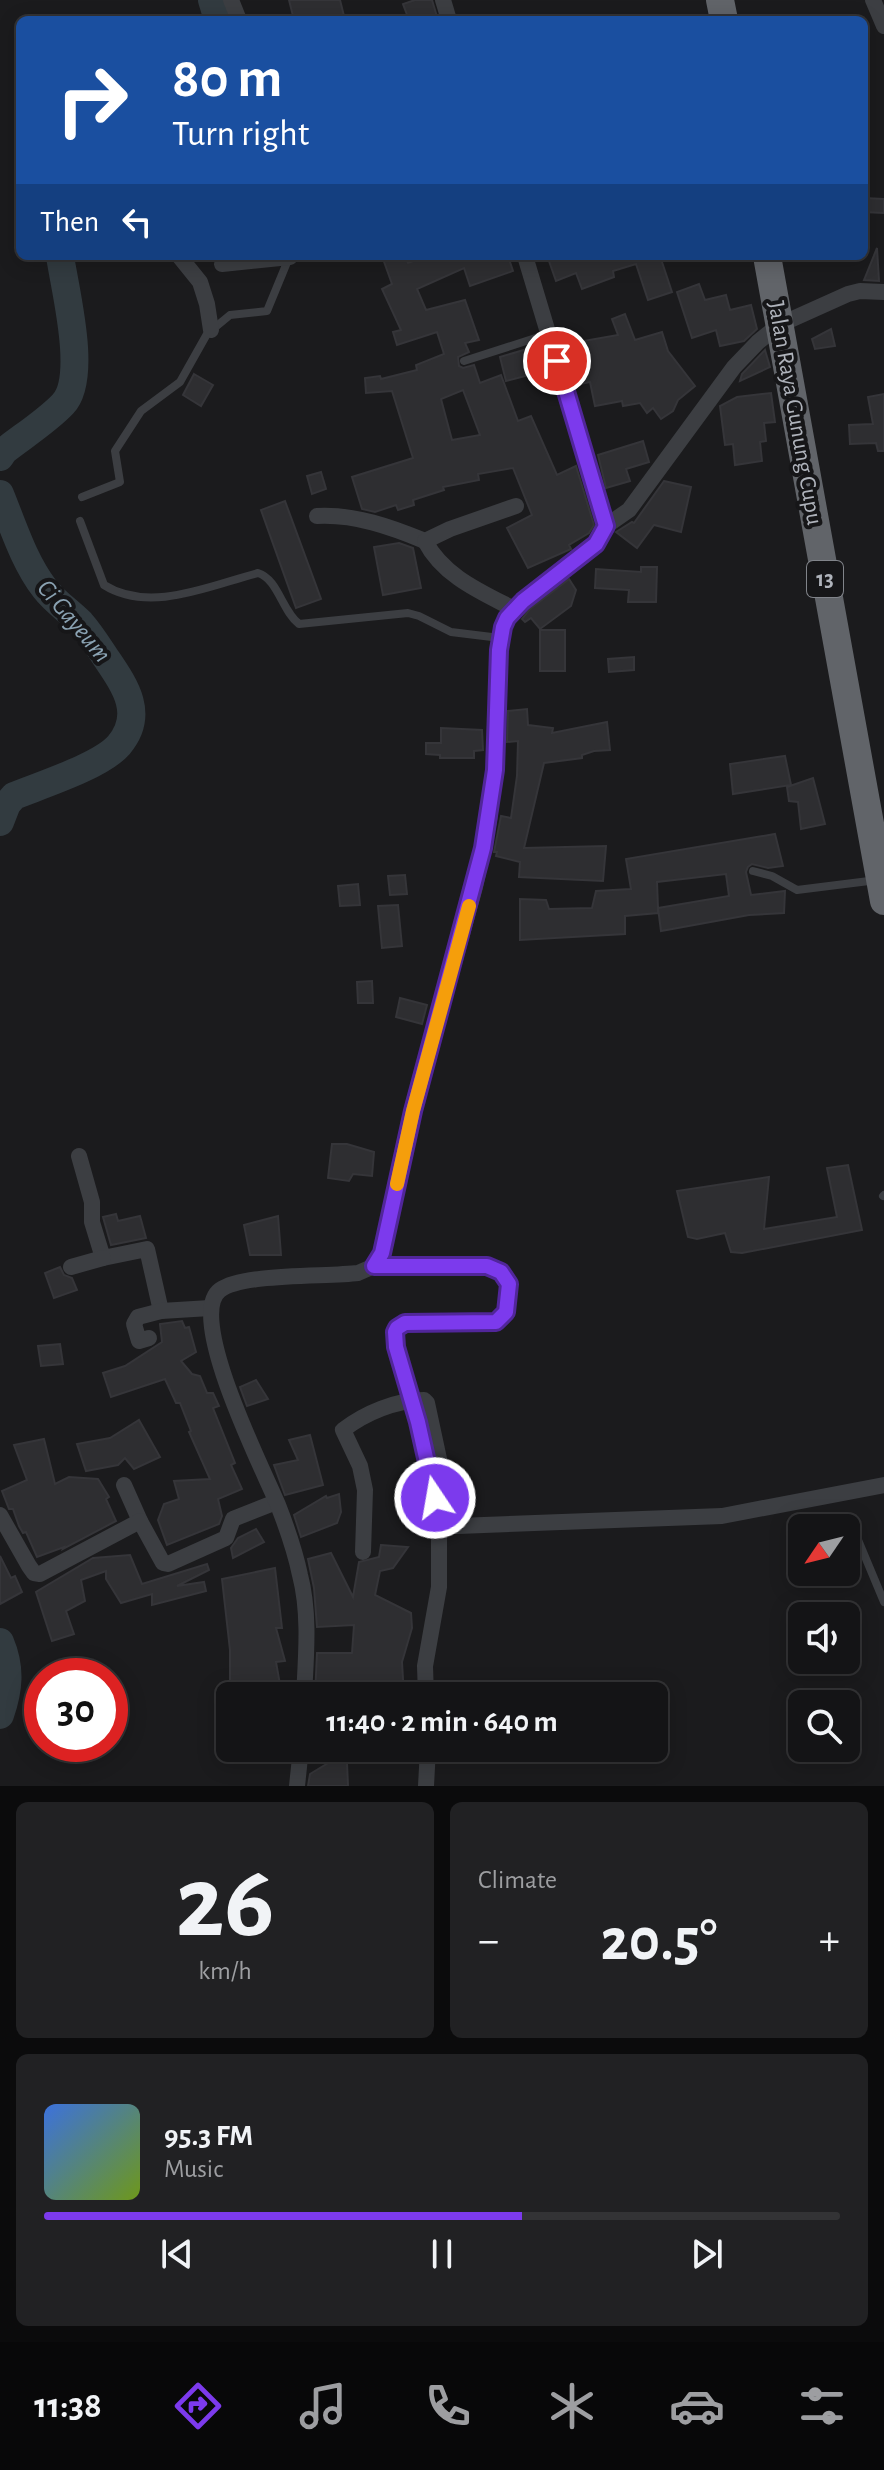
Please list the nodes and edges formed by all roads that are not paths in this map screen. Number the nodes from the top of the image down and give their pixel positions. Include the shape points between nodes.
1 (873, 0) edge
2 (884, 26) edge
3 (182, 260) edge
4 (261, 260) edge
5 (288, 260) edge
6 (526, 260) edge
7 (768, 260) edge
8 (222, 264) dead end
9 (884, 292) edge
10 (779, 325) junction
11 (211, 330) junction
12 (548, 334) junction
13 (464, 361) dead end
14 (82, 497) dead end
15 (516, 506) dead end
16 (317, 516) dead end
17 (80, 521) dead end
18 (606, 526) junction
19 (425, 541) junction
20 (514, 609) junction
21 (501, 638) junction
22 (753, 871) dead end
23 (883, 890) edge
24 (79, 1156) dead end
25 (103, 1258) junction
26 (374, 1266) junction
27 (71, 1267) dead end
28 (210, 1308) junction
29 (161, 1311) junction
30 (149, 1338) dead end
31 (416, 1400) junction
32 (124, 1485) dead end
33 (884, 1485) edge
34 (276, 1502) junction
35 (0, 1515) edge
36 (140, 1521) junction
37 (860, 1545) edge
38 (363, 1552) dead end
39 (884, 1602) edge
40 (304, 1682) edge
41 (426, 1682) edge
42 (300, 1762) edge
43 (427, 1762) edge
44 (297, 1786) edge
45 (426, 1786) edge

1 - 2 street
3 - 11 street via 200,282
4 - 8 street
5 - 11 lane via 267,311 230,315
6 - 12 street
7 - 10 highway, Jalan Raya Gunung Cupu / 13
9 - 10 street via 851,293
10 - 18 street via 734,367 629,510
10 - 23 highway, Jalan Raya Gunung Cupu / 13
11 - 14 lane via 180,382 141,411 115,451 120,482
12 - 13 lane
12 - 18 street
15 - 19 street
16 - 19 street via 366,521
17 - 21 lane via 104,585 122,594 181,594 258,573 268,578 299,624 408,613 451,632
18 - 20 street via 596,544
19 - 20 street via 456,576
20 - 21 street
21 - 26 street via 495,770 483,848 413,1111 382,1253
22 - 23 lane via 797,890
24 - 25 street
25 - 27 street
25 - 29 street via 149,1250
26 - 28 street via 358,1273 238,1282 218,1291
26 - 31 street via 487,1266 501,1272 509,1284 506,1312 496,1322 408,1323 397,1328 396,1347
28 - 29 street
28 - 34 street via 233,1402
29 - 30 street via 134,1321 139,1341
31 - 33 street via 428,1406 452,1520 458,1526 722,1516
31 - 38 street via 381,1409 343,1430 365,1490
31 - 41 street via 439,1528 439,1587
32 - 36 street
34 - 36 street via 233,1519 226,1538 168,1564
34 - 40 street via 301,1577
35 - 36 street via 29,1566 40,1574
37 - 39 lane
42 - 44 street
43 - 45 street

